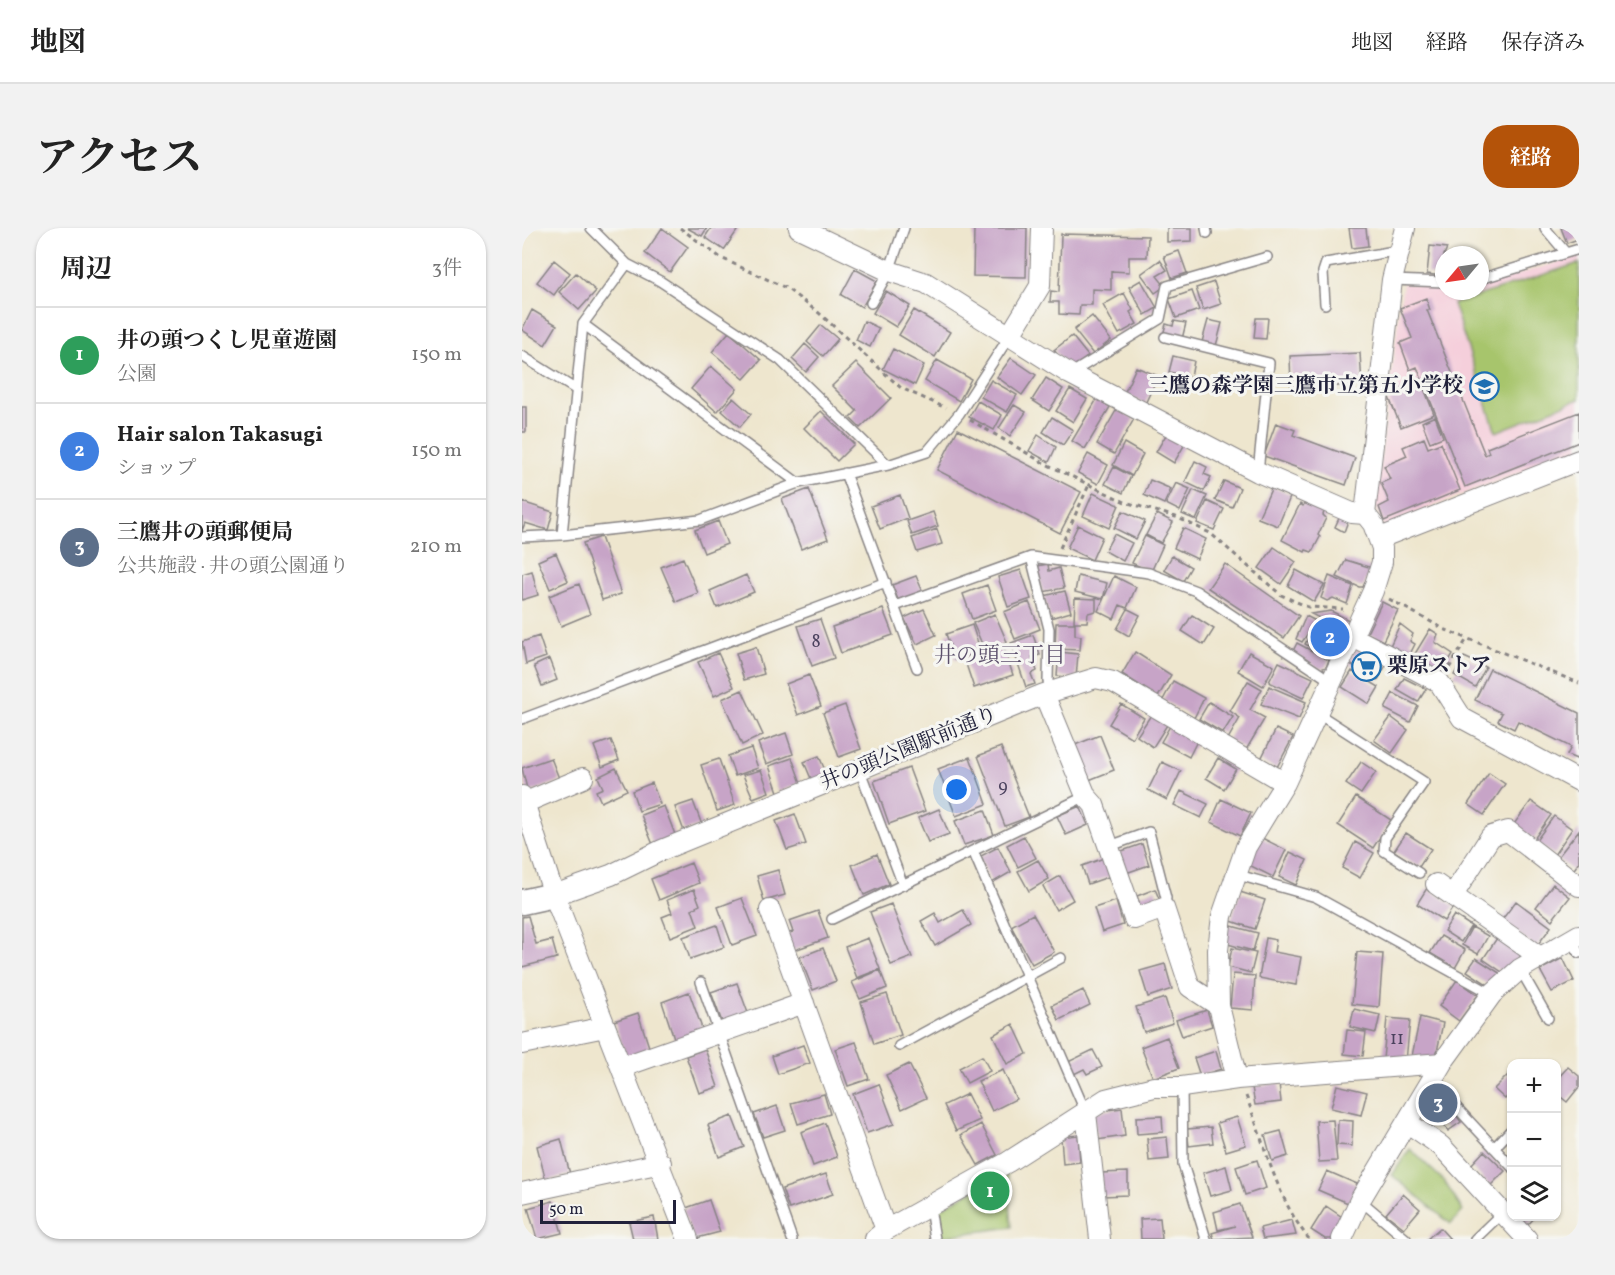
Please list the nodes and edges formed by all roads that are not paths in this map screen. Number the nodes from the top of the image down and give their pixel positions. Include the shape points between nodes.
1 (591, 228) edge
2 (799, 228) edge
3 (904, 228) edge
4 (1042, 228) edge
5 (1405, 228) edge
6 (1545, 228) edge
7 (822, 234) edge
8 (1579, 249) edge
9 (1400, 250) junction
10 (1566, 253) junction
11 (1267, 257) dead end
12 (627, 264) junction
13 (889, 271) junction
14 (1489, 276) edge
15 (1392, 280) junction
16 (1435, 282) edge
17 (871, 303) dead end
18 (1326, 304) dead end
19 (583, 324) junction
20 (1165, 337) dead end
21 (1009, 338) junction
22 (522, 356) edge
23 (1070, 374) junction
24 (575, 388) junction
25 (1579, 460) edge
26 (888, 465) junction
27 (1258, 472) junction
28 (845, 473) junction
29 (798, 483) junction
30 (1365, 514) junction
31 (562, 535) junction
32 (522, 537) edge
33 (1380, 538) junction
34 (1031, 557) junction
35 (886, 582) junction
36 (895, 606) junction
37 (1353, 637) junction
38 (917, 668) dead end
39 (1331, 681) junction
40 (1048, 693) junction
41 (1317, 713) junction
42 (522, 719) edge
43 (859, 768) junction
44 (583, 778) dead end
45 (1579, 781) edge
46 (1285, 783) junction
47 (1086, 796) junction
48 (523, 800) edge
49 (1110, 846) junction
50 (973, 851) junction
51 (1419, 873) dead end
52 (1234, 874) junction
53 (1436, 884) dead end
54 (903, 885) junction
55 (1579, 886) edge
56 (554, 895) junction
57 (1453, 895) junction
58 (522, 902) edge
59 (1164, 908) junction
60 (770, 910) dead end
61 (832, 919) dead end
62 (1576, 942) edge
63 (1540, 957) junction
64 (1060, 958) dead end
65 (1520, 969) junction
66 (1027, 977) junction
67 (701, 982) dead end
68 (1492, 994) junction
69 (804, 1003) junction
70 (1219, 1006) junction
71 (1548, 1018) dead end
72 (606, 1027) junction
73 (719, 1033) junction
74 (522, 1044) edge
75 (899, 1046) dead end
76 (1442, 1063) junction
77 (622, 1067) junction
78 (1237, 1079) junction
79 (1432, 1081) junction
80 (1182, 1087) junction
81 (1086, 1113) junction
82 (1408, 1123) junction
83 (1507, 1134) edge
84 (1494, 1148) junction
85 (1507, 1162) edge
86 (661, 1163) junction
87 (522, 1193) edge
88 (1360, 1200) junction
89 (930, 1208) junction
90 (1502, 1213) junction
91 (880, 1235) edge
92 (688, 1239) edge
93 (792, 1239) edge
94 (934, 1239) edge
95 (1100, 1239) edge
96 (1206, 1239) edge
97 (1342, 1239) edge
98 (1406, 1239) edge
99 (1475, 1239) edge
100 (1527, 1239) edge

1 - 12 lane
2 - 7 street
3 - 13 lane
4 - 21 street via 1040,286
5 - 9 street
6 - 10 lane
7 - 13 street
8 - 10 lane
9 - 15 street
9 - 18 lane via 1326,263
10 - 14 lane
11 - 23 lane via 1167,286 1160,319
12 - 19 lane
12 - 26 lane via 670,287 780,360
13 - 17 lane
13 - 21 street via 926,283
15 - 16 lane
15 - 30 street
19 - 24 lane
19 - 29 lane
20 - 27 lane via 1269,363
21 - 23 street
21 - 26 lane via 959,414 927,452
22 - 24 lane
23 - 27 street
24 - 31 lane
25 - 33 street
26 - 28 lane
27 - 30 street via 1352,513
28 - 29 lane
28 - 35 lane
29 - 31 lane via 700,520
30 - 33 street
31 - 32 lane
33 - 37 street via 1382,562
34 - 36 lane
34 - 39 lane via 1149,573 1196,591
34 - 40 lane via 1049,629
35 - 36 lane
35 - 42 lane
36 - 38 lane
37 - 39 street
37 - 45 street via 1439,682 1462,718
39 - 41 street
40 - 43 street, 井の頭公園駅前通り
40 - 46 street, 井の頭公園駅前通り via 1096,678 1113,682
40 - 47 street
41 - 46 street
41 - 51 lane via 1424,782 1384,844 1384,851
43 - 54 lane
43 - 56 street, 井の頭公園駅前通り via 611,875
44 - 48 street
46 - 52 street via 1254,831
47 - 49 street via 1094,805
47 - 50 lane
48 - 56 street
49 - 59 street via 1134,919
49 - 59 lane via 1149,832 1166,898
50 - 54 lane
50 - 66 lane
52 - 68 lane via 1316,897
52 - 70 street via 1222,916 1218,950
53 - 57 street
54 - 61 lane
55 - 57 street via 1508,831 1491,836
56 - 58 street, 井の頭公園駅前通り
56 - 72 street
57 - 63 street
59 - 70 street via 1190,987
60 - 69 street
62 - 63 street
63 - 65 street
64 - 66 lane
65 - 68 street
65 - 71 lane
66 - 75 lane
66 - 81 lane
67 - 73 lane
68 - 76 street
69 - 73 street
69 - 91 street
70 - 78 street
72 - 74 street
72 - 77 street
73 - 77 street
73 - 93 lane
76 - 78 street
76 - 79 street
77 - 86 street
78 - 80 street
79 - 82 street
79 - 84 lane
80 - 81 street via 1154,1087 1106,1099
80 - 96 lane via 1183,1164
81 - 89 street
81 - 95 street
82 - 88 street
82 - 90 street via 1442,1146
83 - 84 lane
84 - 85 lane
86 - 87 street
86 - 92 street
88 - 97 street
88 - 98 lane
89 - 91 street
89 - 94 lane
90 - 99 lane
90 - 100 street

